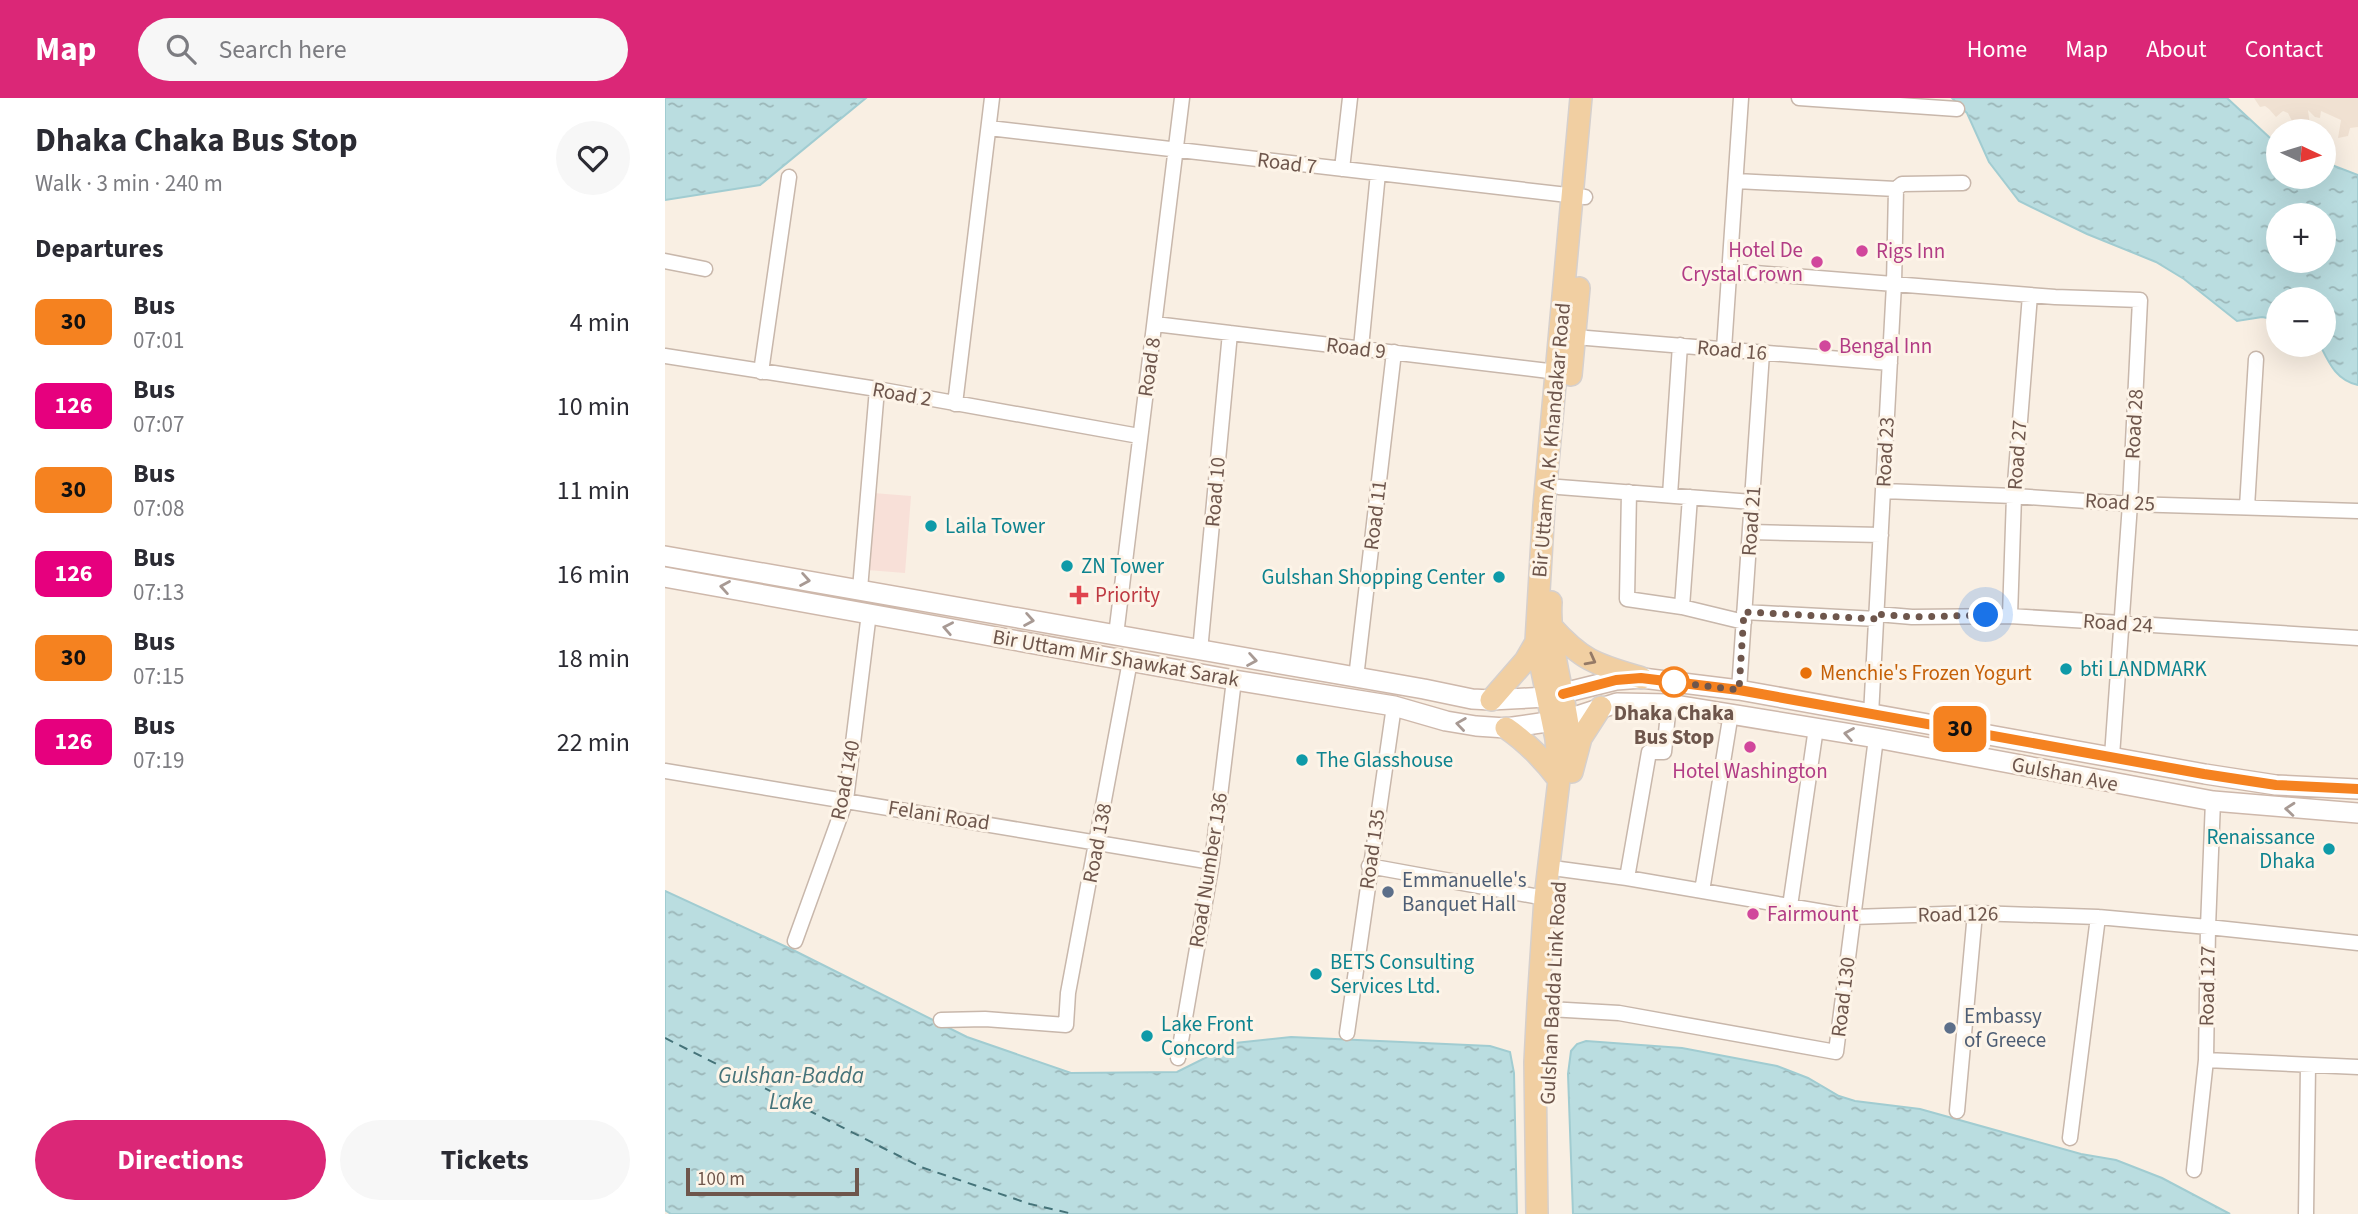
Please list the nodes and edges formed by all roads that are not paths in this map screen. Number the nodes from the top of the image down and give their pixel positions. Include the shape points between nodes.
1 (992, 98) edge
2 (1182, 98) edge
3 (1350, 98) edge
4 (1581, 98) edge
5 (1595, 98) edge
6 (1741, 98) edge
7 (1799, 98) edge
8 (1957, 109) dead end
9 (989, 128) junction
10 (1175, 150) junction
11 (1342, 169) junction
12 (1378, 173) junction
13 (789, 177) dead end
14 (1735, 181) junction
15 (1963, 183) dead end
16 (1896, 189) junction
17 (1579, 196) junction
18 (665, 261) edge
19 (705, 269) dead end
20 (1730, 271) junction
21 (1894, 284) junction
22 (2030, 295) junction
23 (1155, 324) junction
24 (1230, 333) junction
25 (1575, 337) junction
26 (1680, 345) junction
27 (1361, 348) junction
28 (1724, 348) junction
29 (1394, 352) junction
30 (1762, 353) junction
31 (665, 356) edge
32 (2256, 359) dead end
33 (1889, 363) junction
34 (761, 372) junction
35 (1557, 372) junction
36 (877, 389) junction
37 (955, 404) junction
38 (1139, 436) junction
39 (1559, 487) junction
40 (1883, 491) junction
41 (1629, 492) junction
42 (1669, 495) junction
43 (2014, 496) junction
44 (1690, 497) junction
45 (1752, 502) junction
46 (2130, 504) junction
47 (2247, 507) junction
48 (2358, 511) edge
49 (1750, 532) junction
50 (1881, 536) junction
51 (665, 555) edge
52 (665, 577) edge
53 (860, 589) junction
54 (1682, 607) junction
55 (869, 613) junction
56 (2010, 615) junction
57 (1744, 617) junction
58 (1877, 617) junction
59 (2121, 623) junction
60 (1550, 625) junction
61 (1116, 635) junction
62 (2358, 638) edge
63 (1536, 642) junction
64 (1201, 651) junction
65 (1130, 662) junction
66 (1356, 678) junction
67 (1641, 678) junction
68 (1234, 680) junction
69 (1739, 690) junction
70 (1555, 695) junction
71 (1491, 700) junction
72 (1669, 704) junction
73 (1394, 706) junction
74 (1601, 707) junction
75 (1731, 713) junction
76 (1871, 715) junction
77 (1560, 720) junction
78 (1506, 728) junction
79 (1816, 728) junction
80 (1877, 738) junction
81 (2112, 756) junction
82 (665, 771) edge
83 (1566, 776) junction
84 (2358, 789) edge
85 (846, 800) junction
86 (2213, 802) junction
87 (2358, 813) edge
88 (1097, 841) junction
89 (1212, 862) junction
90 (1369, 866) junction
91 (1560, 869) junction
92 (1627, 878) junction
93 (1702, 891) junction
94 (1545, 898) junction
95 (1790, 906) junction
96 (1975, 913) junction
97 (1853, 916) junction
98 (2098, 917) junction
99 (2208, 927) junction
100 (795, 941) dead end
101 (2358, 943) edge
102 (1549, 1009) junction
103 (941, 1020) dead end
104 (1347, 1033) dead end
105 (1178, 1058) dead end
106 (2206, 1060) junction
107 (2308, 1065) junction
108 (2358, 1067) edge
109 (1957, 1111) dead end
110 (2070, 1138) dead end
111 (2194, 1170) dead end
112 (1537, 1214) edge
113 (1549, 1214) edge
114 (2306, 1214) edge

1 - 9 street
2 - 10 street, Road 8
3 - 11 street
4 - 17 main road, Bir Uttam A. K. Khandakar Road
5 - 17 main road, Bir Uttam A. K. Khandakar Road
6 - 14 street
7 - 8 street
9 - 10 street, Road 7
9 - 37 street
10 - 11 street, Road 7
10 - 23 street, Road 8
11 - 12 street, Road 7
12 - 17 street, Road 7
12 - 27 street
13 - 34 street
14 - 16 street
14 - 20 street
15 - 16 street via 1902,184
16 - 21 street, Road 23
17 - 25 main road, Bir Uttam A. K. Khandakar Road
17 - 35 main road, Bir Uttam A. K. Khandakar Road
18 - 19 street
20 - 21 street
20 - 28 street
21 - 22 street
21 - 33 street, Road 23
22 - 43 street, Road 27
22 - 46 street, Road 28 via 2140,300
23 - 24 street, Road 9
23 - 38 street, Road 8
24 - 27 street, Road 9
24 - 64 street, Road 10
25 - 26 street, Road 16
25 - 39 main road, Bir Uttam A. K. Khandakar Road
26 - 28 street, Road 16
26 - 42 street
27 - 29 street, Road 9
28 - 30 street, Road 16
29 - 35 street, Road 9
29 - 66 street, Road 11
30 - 33 street, Road 16
30 - 45 street, Road 21
31 - 34 street, Road 2
32 - 47 street
33 - 40 street, Road 23
34 - 36 street, Road 2
35 - 63 main road, Bir Uttam A. K. Khandakar Road via 1543,506
36 - 37 street, Road 2
36 - 53 street
37 - 38 street, Road 2
38 - 61 street, Road 8
39 - 41 street
39 - 60 main road, Bir Uttam A. K. Khandakar Road
40 - 43 street, Road 25
40 - 50 street, Road 23
41 - 42 street
41 - 54 street, Road 24 via 1627,599
42 - 44 street
43 - 46 street, Road 25
43 - 56 street, Road 27
44 - 45 street
44 - 54 street
45 - 49 street, Road 21
46 - 47 street, Road 25
46 - 59 street, Road 28
47 - 48 street, Road 25
49 - 50 street
49 - 57 street, Road 21
50 - 58 street, Road 23
51 -> 53 main road, Bir Uttam Mir Shawkat Sarak
55 -> 52 main road, Bir Uttam Mir Shawkat Sarak
53 -> 61 main road, Bir Uttam Mir Shawkat Sarak
54 - 57 street, Road 24
65 -> 55 main road, Bir Uttam Mir Shawkat Sarak
55 - 85 street, Road 140
56 - 58 street, Road 24
56 - 59 street, Road 24
57 - 58 street, Road 24
57 - 69 street, Road 21
58 - 76 street, Road 23
59 - 62 street, Road 24
59 - 81 street, Road 28
60 -> 67 main road via 1570,648 1592,662
60 - 70 main road, Bir Uttam A. K. Khandakar Road
61 - 64 main road, Bir Uttam Mir Shawkat Sarak
61 - 65 main road
63 - 70 main road, Bir Uttam A. K. Khandakar Road
63 - 71 main road
64 -> 66 main road, Bir Uttam Mir Shawkat Sarak
65 - 68 main road, Bir Uttam Mir Shawkat Sarak
65 - 88 street, Road 138
66 - 71 main road, Bir Uttam Mir Shawkat Sarak
67 - 69 main road, Gulshan Ave
67 - 70 main road, Gulshan Ave
68 - 73 main road, Bir Uttam Mir Shawkat Sarak
68 - 89 street, Road Number 136
69 - 76 main road, Gulshan Ave
70 - 71 main road, Bir Uttam Mir Shawkat Sarak
70 - 77 main road, Bir Uttam A. K. Khandakar Road
72 - 74 main road, Gulshan Ave via 1627,702
72 - 75 main road, Gulshan Ave
72 - 92 street via 1664,752 1649,752
78 -> 73 main road, Bir Uttam Mir Shawkat Sarak via 1445,721
73 - 90 street, Road 135
74 - 77 main road, Gulshan Ave
74 - 83 main road via 1581,738
75 - 79 main road, Gulshan Ave
75 - 93 street
76 - 81 main road, Gulshan Ave
77 - 78 main road, Bir Uttam Mir Shawkat Sarak
77 - 83 main road, Bir Uttam A. K. Khandakar Road via 1556,739
78 - 83 main road
80 -> 79 main road, Gulshan Ave
79 - 95 street
80 - 86 main road, Gulshan Ave
80 - 97 street, Road 130
81 - 84 main road, Gulshan Ave via 2276,785
82 - 85 street, Felani Road
83 - 91 main road, Gulshan Badda Link Road
83 - 94 main road, Gulshan Badda Link Road
85 - 88 street, Felani Road
85 - 100 street, Road 140
87 -> 86 main road, Gulshan Ave
86 - 99 street, Road 127
88 - 89 street, Felani Road
88 - 103 street, Road 138 via 1066,1025
89 - 105 street, Road Number 136
90 - 94 street
90 - 104 street, Road 135
91 - 92 street, Road 126
91 - 102 main road, Gulshan Badda Link Road
92 - 93 street, Road 126
93 - 95 street, Road 126
94 - 112 main road, Gulshan Badda Link Road via 1535,1059
95 - 97 street, Road 126
96 - 97 street, Road 126
96 - 98 street, Road 126
96 - 109 street
97 - 102 street, Road 130 via 1836,1052 1619,1013
98 - 99 street, Road 126
98 - 110 street
99 - 101 street, Road 126
99 - 106 street, Road 127
102 - 113 main road, Gulshan Badda Link Road via 1545,1059
106 - 107 street
106 - 111 street, Road 127
107 - 108 street
107 - 114 street

